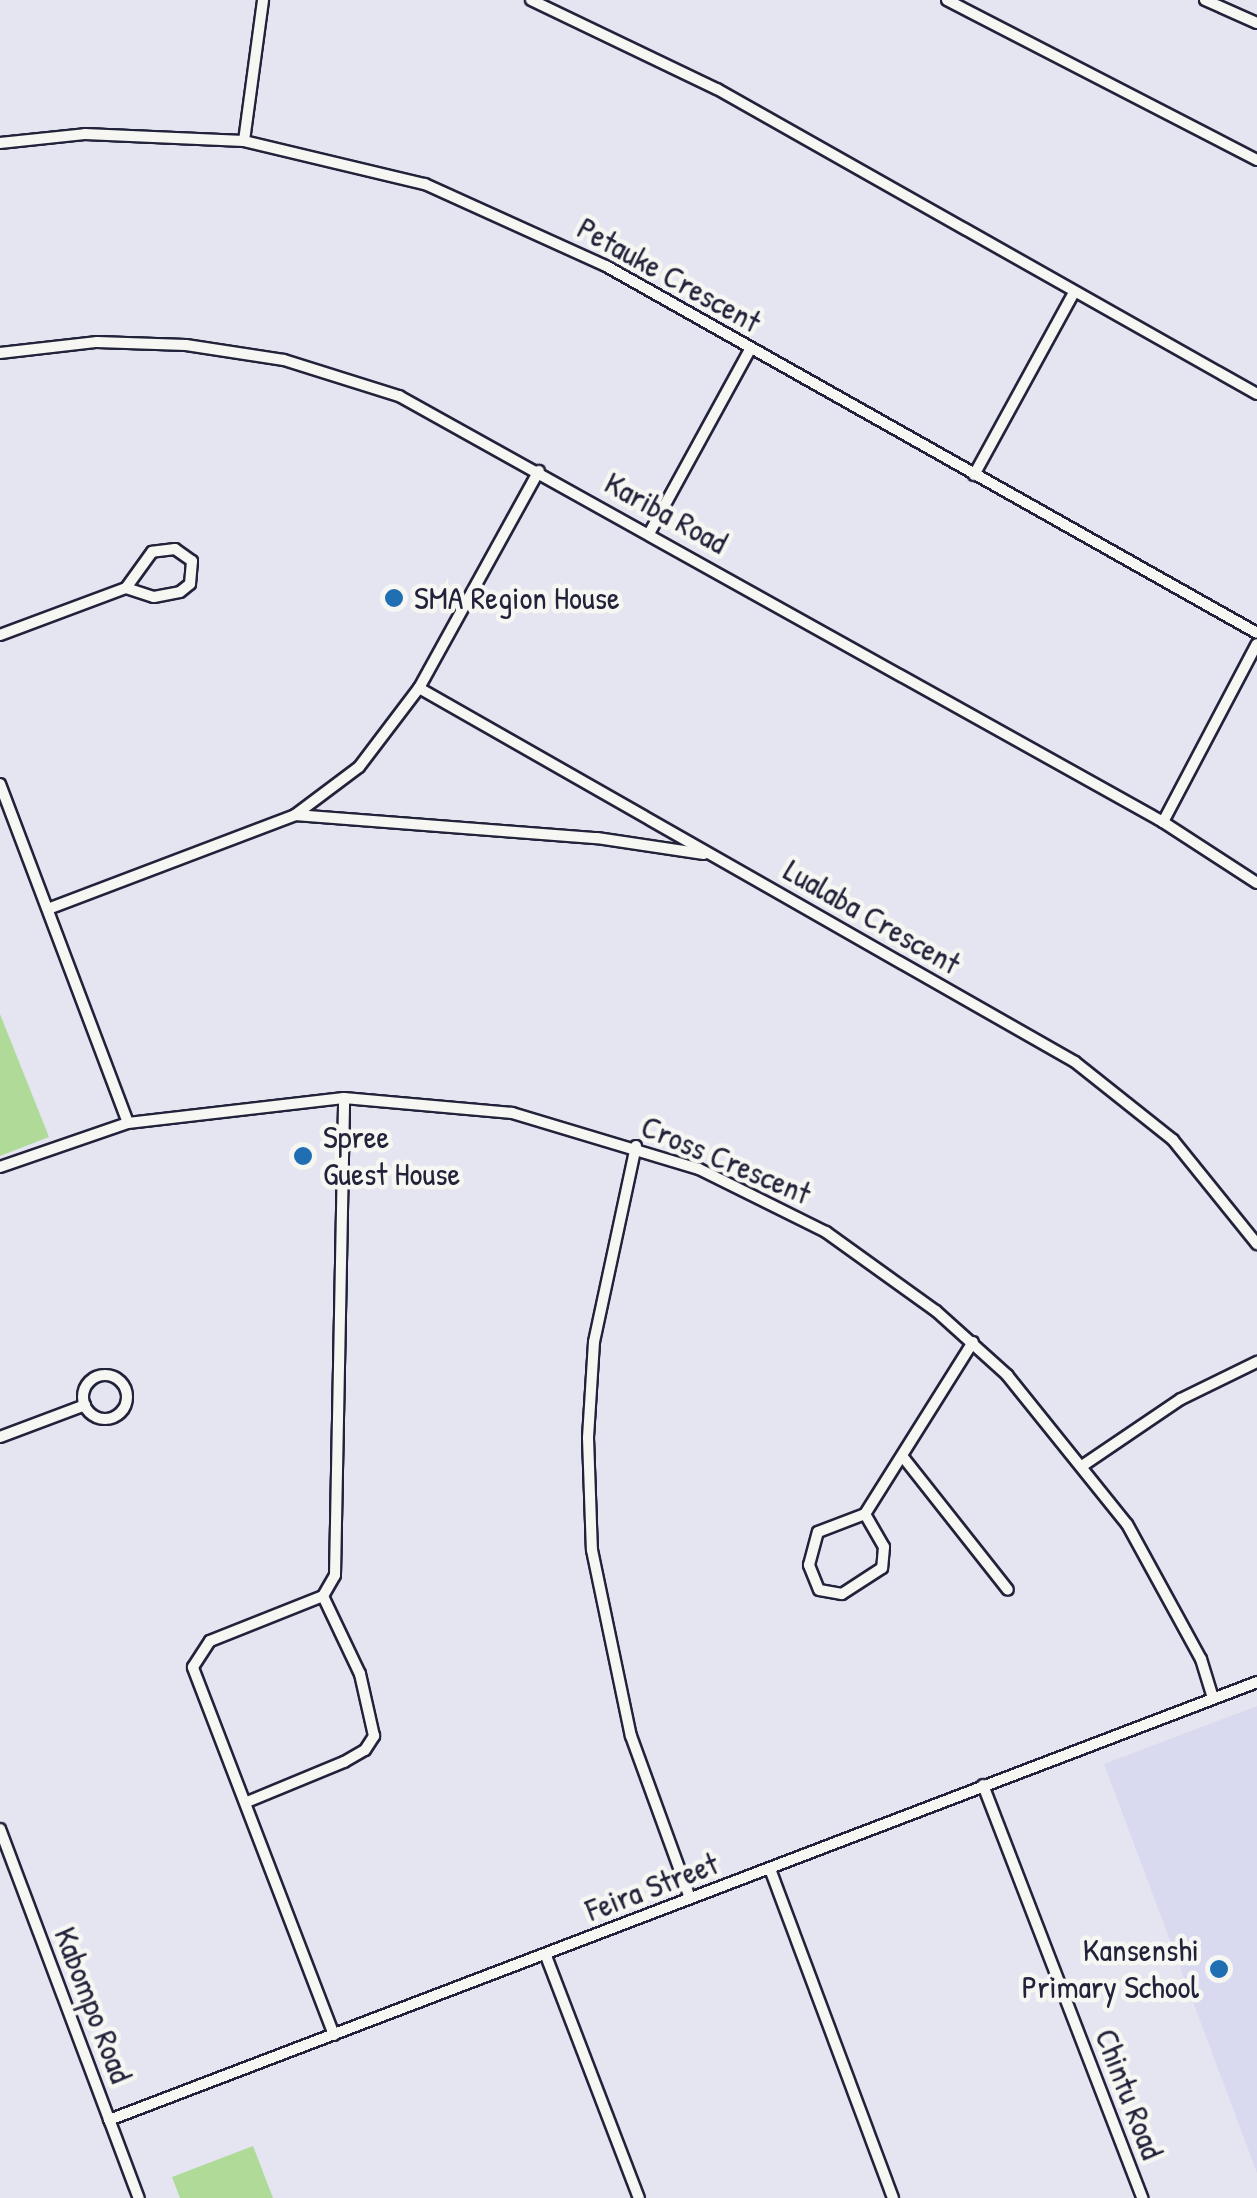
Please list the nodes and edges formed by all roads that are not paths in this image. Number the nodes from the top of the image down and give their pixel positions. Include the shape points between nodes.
1 (263, 0) edge
2 (531, 0) edge
3 (947, 0) edge
4 (1205, 0) edge
5 (1257, 23) edge
6 (244, 141) junction
7 (0, 143) edge
8 (1257, 160) edge
9 (1074, 292) junction
10 (750, 349) junction
11 (0, 353) edge
12 (1257, 394) edge
13 (540, 471) junction
14 (974, 475) junction
15 (650, 532) junction
16 (126, 588) junction
17 (1257, 633) edge
18 (0, 635) edge
19 (1257, 644) edge
20 (419, 688) junction
21 (0, 784) edge
22 (295, 815) junction
23 (656, 822) junction
24 (1163, 822) junction
25 (646, 844) junction
26 (715, 856) junction
27 (1257, 884) edge
28 (48, 910) junction
29 (344, 1098) junction
30 (128, 1123) junction
31 (636, 1146) junction
32 (0, 1167) edge
33 (1257, 1244) edge
34 (973, 1342) junction
35 (1257, 1362) edge
36 (84, 1405) junction
37 (0, 1436) edge
38 (903, 1457) junction
39 (1085, 1464) junction
40 (865, 1514) junction
41 (1008, 1590) dead end
42 (322, 1596) junction
43 (1257, 1682) edge
44 (1212, 1698) junction
45 (983, 1785) junction
46 (246, 1802) junction
47 (0, 1829) edge
48 (770, 1869) junction
49 (690, 1898) junction
50 (546, 1956) junction
51 (334, 2035) junction
52 (110, 2120) junction
53 (139, 2198) edge
54 (639, 2198) edge
55 (893, 2198) edge
56 (1142, 2198) edge

1 - 6 street
2 - 9 street via 717,88
3 - 8 street
4 - 5 street
6 - 7 street, Petauke Crescent via 85,134
6 - 10 street, Petauke Crescent via 446,192 566,245
9 - 12 street
9 - 14 street
10 - 14 street, Petauke Crescent
10 - 15 street
11 - 13 street, Kariba Road via 116,342 284,360 398,396
13 - 15 street, Kariba Road
13 - 20 street
14 - 17 street, Petauke Crescent
15 - 24 street, Kariba Road
16 - 16 street via 152,552 175,549 192,561 190,584 180,592 154,597
16 - 18 street
19 - 24 street
20 - 22 street via 371,756
20 - 23 street, Lualaba Crescent
21 - 28 street
22 - 25 street
22 - 28 street
23 - 25 street
23 - 26 street, Lualaba Crescent
24 - 27 street, Kariba Road
25 - 26 street
26 - 33 street, Lualaba Crescent via 1100,1080 1174,1140
28 - 30 street
29 - 30 street, Cross Crescent
29 - 31 street, Cross Crescent via 512,1113
29 - 42 street via 339,1550
30 - 32 street, Cross Crescent
31 - 34 street, Cross Crescent via 826,1232
31 - 49 street via 594,1342 588,1438 592,1550 631,1736
34 - 38 street
34 - 39 street, Cross Crescent
35 - 39 street via 1181,1399
36 - 36 street via 85,1387 99,1376 124,1384 126,1402 115,1416 98,1417
36 - 37 street
38 - 40 street
38 - 41 street
39 - 44 street, Cross Crescent via 1168,1591
40 - 40 street via 818,1532 809,1565 819,1590 842,1594 882,1568 884,1547
42 - 46 street via 360,1674 374,1736 344,1762
42 - 46 street via 237,1626 197,1652 198,1685
43 - 44 street, Feira Street
44 - 45 street, Feira Street
45 - 48 street, Feira Street
45 - 56 street, Chintu Road
46 - 51 street
47 - 52 street, Kabompo Road
48 - 49 street, Feira Street
48 - 55 street
49 - 50 street, Feira Street
50 - 51 street, Feira Street
50 - 54 street
51 - 52 street, Feira Street
52 - 53 street, Kabompo Road

